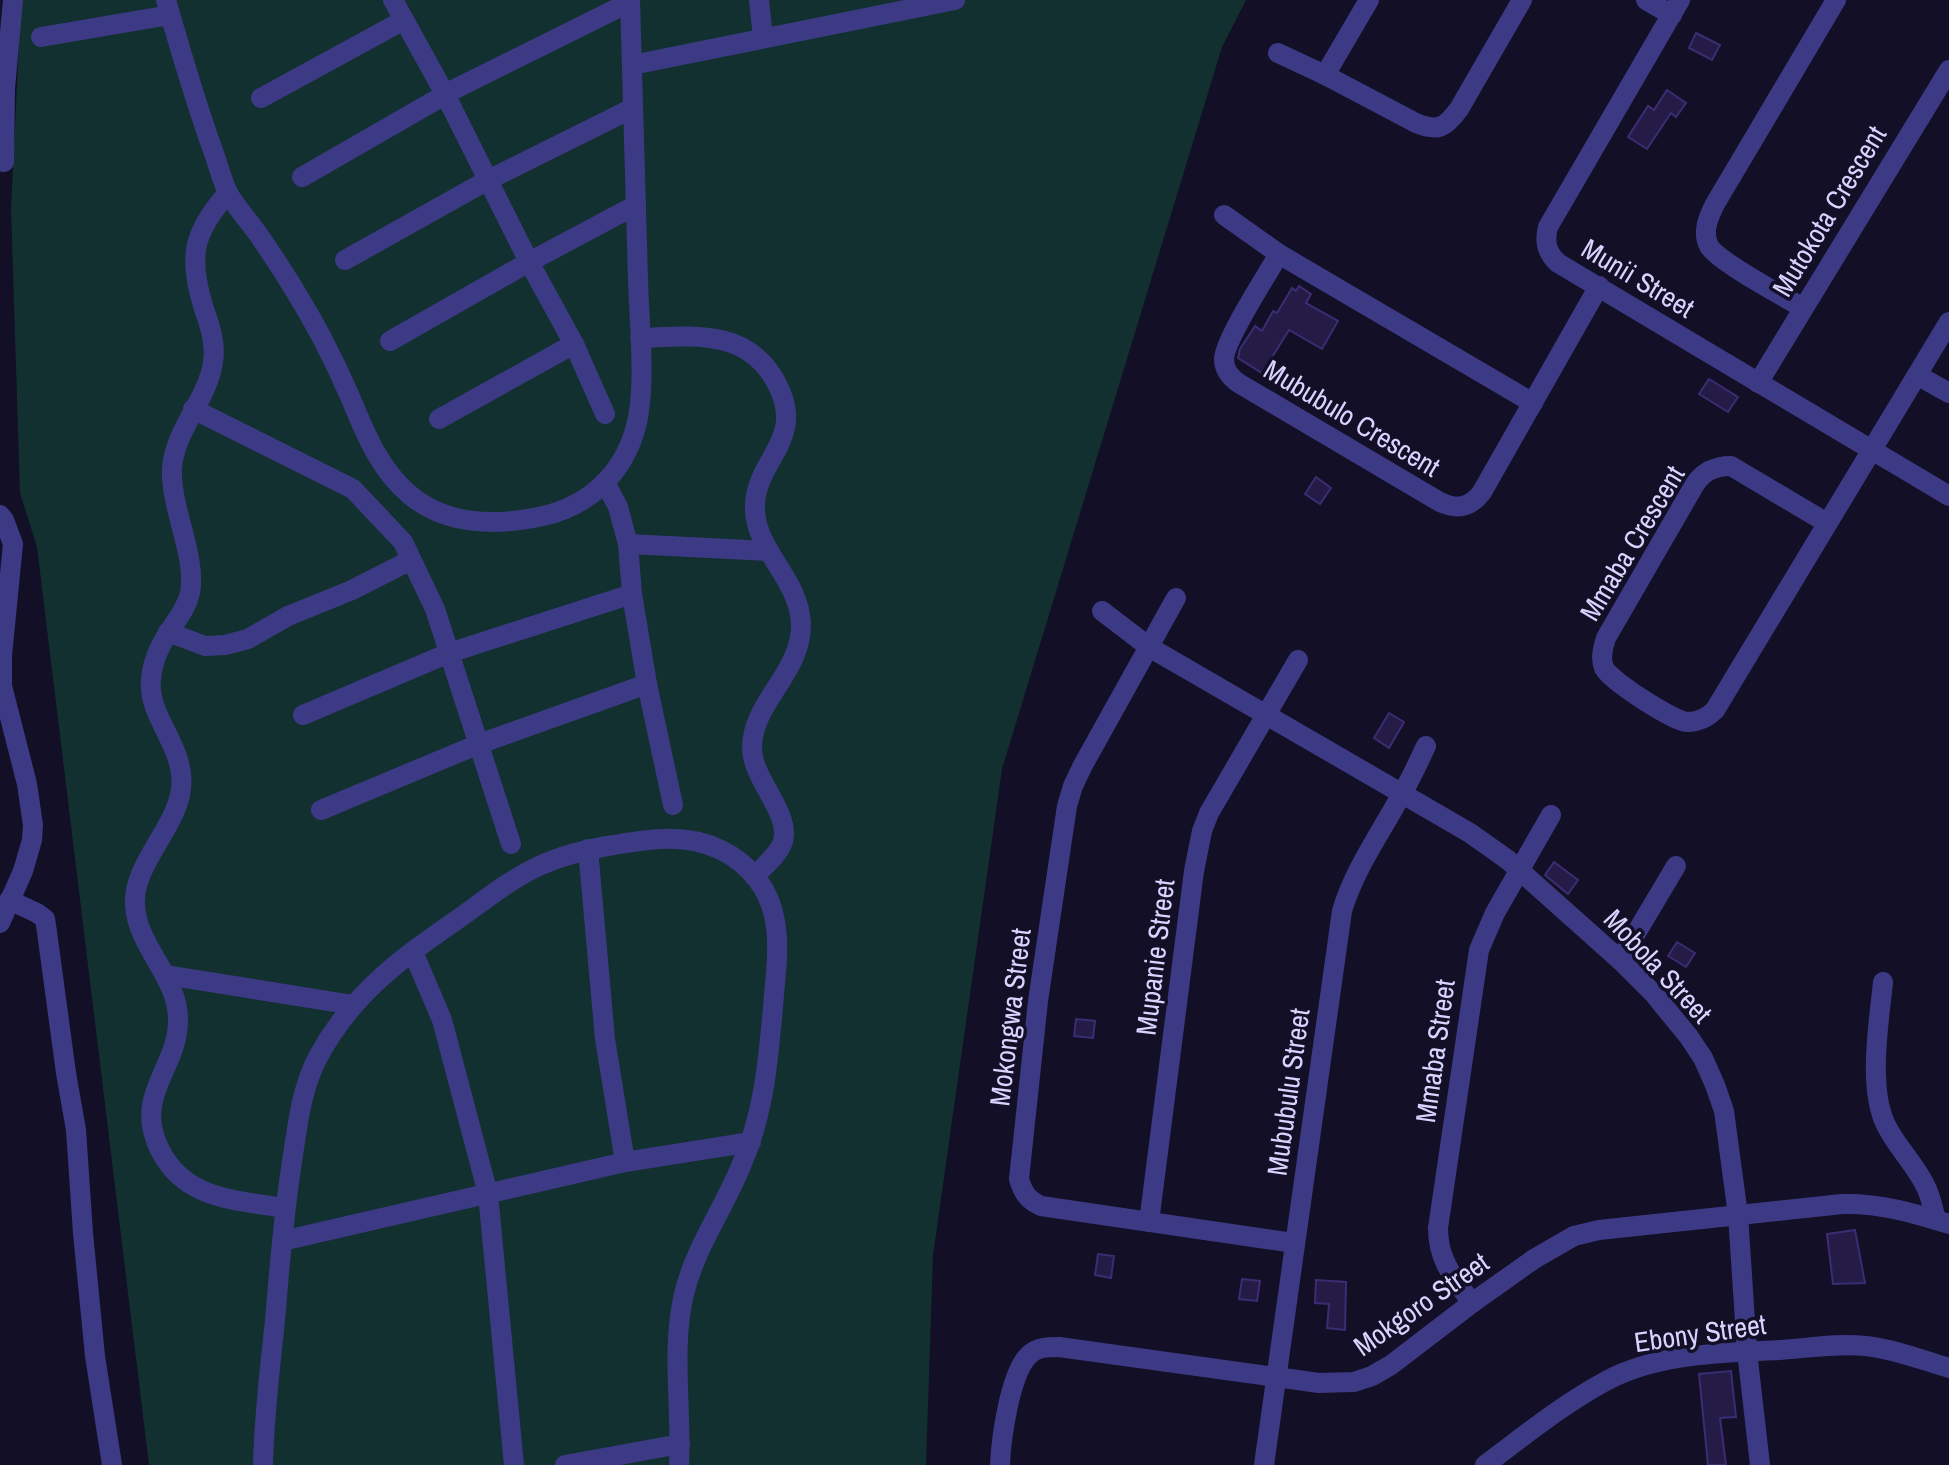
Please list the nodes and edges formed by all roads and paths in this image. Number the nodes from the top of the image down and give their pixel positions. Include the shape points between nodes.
1 (13, 0) edge
2 (393, 0) edge
3 (759, 0) edge
4 (955, 0) edge
5 (1369, 0) edge
6 (1522, 0) edge
7 (1646, 0) edge
8 (1836, 0) edge
9 (630, 1) edge
10 (168, 8) edge
11 (1676, 8) edge
12 (404, 20) junction
13 (41, 37) dead end
14 (763, 38) junction
15 (1278, 53) dead end
16 (632, 65) junction
17 (1949, 70) edge
18 (1325, 75) junction
19 (445, 94) junction
20 (261, 98) dead end
21 (633, 108) junction
22 (4, 162) dead end
23 (302, 177) dead end
24 (488, 180) junction
25 (228, 193) junction
26 (636, 205) junction
27 (1224, 215) dead end
28 (1279, 254) junction
29 (345, 260) dead end
30 (529, 262) junction
31 (1599, 286) junction
32 (1803, 308) junction
33 (1949, 322) edge
34 (640, 338) junction
35 (390, 341) dead end
36 (574, 344) junction
37 (1917, 375) junction
38 (1758, 383) junction
39 (1949, 393) edge
40 (1533, 403) junction
41 (193, 409) junction
42 (605, 414) dead end
43 (439, 419) dead end
44 (1872, 451) junction
45 (605, 482) junction
46 (1949, 496) edge
47 (1, 518) edge
48 (1827, 523) junction
49 (628, 544) junction
50 (769, 551) junction
51 (411, 560) junction
52 (632, 594) junction
53 (1176, 598) dead end
54 (1102, 611) dead end
55 (168, 632) junction
56 (1149, 647) junction
57 (449, 653) junction
58 (1298, 660) dead end
59 (647, 684) junction
60 (303, 715) dead end
61 (1266, 716) junction
62 (479, 744) junction
63 (1426, 746) dead end
64 (1402, 794) junction
65 (673, 805) dead end
66 (321, 810) dead end
67 (1551, 815) dead end
68 (511, 844) dead end
69 (588, 849) junction
70 (1676, 866) dead end
71 (1520, 871) junction
72 (755, 876) junction
73 (4, 910) edge
74 (413, 952) junction
75 (1620, 960) junction
76 (166, 975) junction
77 (1883, 982) dead end
78 (353, 1005) junction
79 (751, 1142) junction
80 (625, 1162) junction
81 (488, 1194) junction
82 (285, 1208) junction
83 (1738, 1215) junction
84 (1149, 1222) junction
85 (1943, 1222) edge
86 (282, 1241) junction
87 (1294, 1243) junction
88 (1472, 1303) junction
89 (1747, 1351) junction
90 (1949, 1368) edge
91 (1276, 1378) junction
92 (680, 1455) edge
93 (112, 1465) edge
94 (263, 1465) edge
95 (514, 1465) edge
96 (565, 1465) edge
97 (1000, 1465) edge
98 (1264, 1465) edge
99 (1485, 1465) edge
100 (1760, 1465) edge

1 - 22 street
2 - 12 street
3 - 14 street
4 - 14 street
5 - 18 street
6 - 18 street via 1459,109 1437,128 1416,123
7 - 11 street
8 - 32 street via 1707,221 1706,237 1714,253
9 - 16 street
9 - 19 street
10 - 13 street
10 - 25 street
11 - 31 street, Munii Street via 1548,227 1547,247 1553,258
12 - 19 street
12 - 20 street
14 - 16 street
15 - 18 street
16 - 21 street
17 - 32 street, Mutokota Crescent
19 - 23 street
19 - 24 street
21 - 24 street
21 - 26 street
24 - 29 street
24 - 30 street
25 - 41 street via 205,224 195,250 214,359
25 - 45 street via 320,335 376,455 411,496 449,517 522,521 575,505
26 - 30 street
26 - 34 street
27 - 28 street
28 - 40 street
28 - 40 street, Mububulo Crescent via 1228,344 1225,369 1240,384 1348,450 1440,502 1464,507 1482,492
30 - 35 street
30 - 36 street
31 - 38 street, Munii Street
31 - 40 street, Mububulo Crescent
32 - 38 street, Mutokota Crescent
33 - 37 street, Mmaba Crescent
34 - 45 street via 636,428 628,452
34 - 50 street via 728,341 755,356 775,381 785,407 784,433 756,494 755,509
36 - 42 street
36 - 43 street
37 - 39 street
37 - 44 street, Mmaba Crescent
38 - 44 street, Munii Street
41 - 51 street via 353,489 403,542
41 - 55 street via 172,472 190,591
44 - 46 street, Munii Street
44 - 48 street, Mmaba Crescent
45 - 49 street
47 - 73 street via 13,544 2,686 33,825 23,871
48 - 48 street, Mmaba Crescent via 1710,716 1681,720 1606,671 1606,638 1704,472 1731,466
49 - 50 street
49 - 52 street
50 - 72 street via 798,603 801,625 796,655 753,737 756,769 785,827 782,845
51 - 55 street via 248,639 205,646
51 - 57 street
52 - 57 street
52 - 59 street
53 - 56 street, Mokongwa Street
54 - 56 street, Mobola Street
55 - 76 street via 150,684 178,761 180,795 142,874 135,902 141,932
56 - 61 street, Mobola Street
56 - 84 street, Mokongwa Street via 1083,765 1067,806 1019,1168 1022,1190 1041,1206
57 - 60 street
57 - 62 street
58 - 61 street
59 - 62 street
59 - 65 street
61 - 64 street, Mobola Street
61 - 84 street, Mupanie Street via 1202,831
62 - 66 street
62 - 68 street
63 - 64 street, Mububulu Street
64 - 71 street, Mobola Street via 1470,833
64 - 87 street, Mububulu Street via 1342,911
67 - 71 street, Mmaba Street
69 - 72 street via 687,839 729,854
69 - 74 street via 516,879
69 - 80 street via 605,1039
70 - 75 street
71 - 75 street, Mobola Street
71 - 88 street, Mmaba Street via 1479,950 1439,1219 1443,1261
72 - 79 street via 772,907 777,946 766,1082
73 - 93 street via 37,913 45,919 76,1130 95,1356
74 - 78 street
74 - 81 street via 442,1020
75 - 83 street, Mobola Street via 1674,1017 1703,1058 1724,1111
76 - 78 street
76 - 82 street via 178,1022 151,1104 159,1149 174,1172 196,1189
77 - 85 street via 1876,1047 1883,1119
78 - 82 street via 308,1079
79 - 80 street
79 - 92 street via 683,1295
80 - 81 street
81 - 86 street
81 - 95 street
82 - 86 street
83 - 85 street, Mokgoro Street via 1858,1203
83 - 88 street, Mokgoro Street via 1574,1236
83 - 89 street, Mobola Street
84 - 87 street, Mokongwa Street
86 - 94 street
87 - 91 street, Mububulu Street
88 - 91 street, Mokgoro Street via 1372,1376 1339,1384
89 - 90 street, Ebony Street via 1846,1345
89 - 99 street, Ebony Street via 1654,1363 1607,1380
89 - 100 street, Mobola Street
91 - 97 street, Mokgoro Street via 1045,1347 1022,1364 1002,1428
91 - 98 street, Mububulu Street
92 - 96 street

